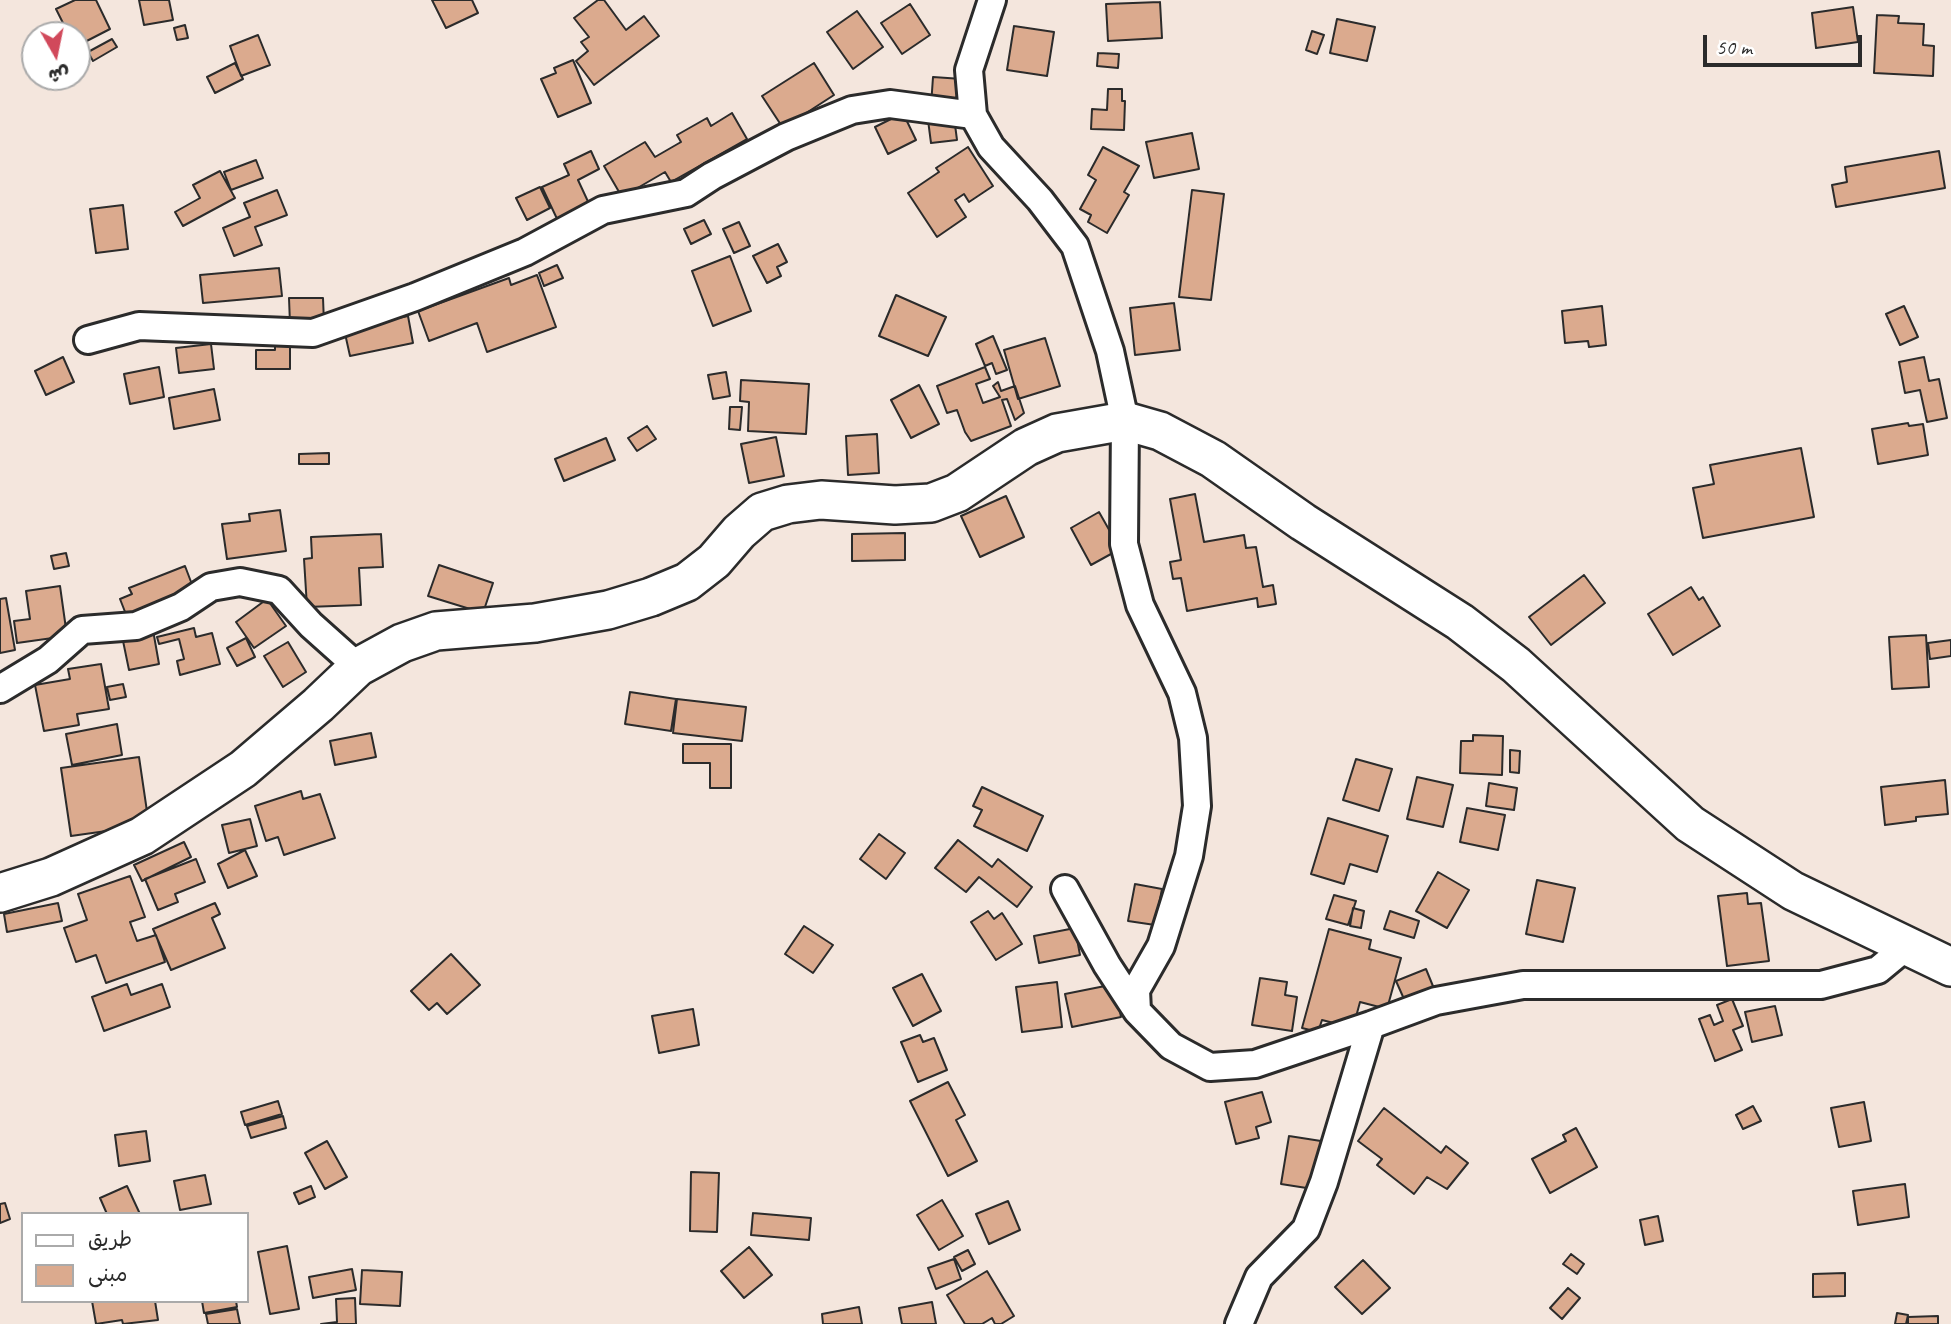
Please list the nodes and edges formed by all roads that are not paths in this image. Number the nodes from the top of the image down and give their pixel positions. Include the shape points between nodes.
1 (992, 0) edge
2 (973, 115) junction
3 (88, 340) dead end
4 (1125, 421) junction
5 (358, 667) junction
6 (0, 690) edge
7 (1065, 889) dead end
8 (0, 893) edge
9 (1907, 946) junction
10 (1951, 967) edge
11 (1138, 1011) junction
12 (1371, 1026) junction
13 (1238, 1324) edge

1 - 2 street via 969,70
2 - 3 street via 890,104 852,110 786,137 686,193 603,210 525,252 313,333 139,326
2 - 4 street via 991,147 1075,246 1110,351
4 - 5 main road via 1057,433 1026,447 957,493 931,503 821,500 762,512 715,561 687,582 651,597 535,623 436,631
4 - 9 main road via 1160,431 1213,458 1303,522 1460,622 1516,666 1690,824 1793,891
4 - 11 street via 1124,544 1140,605 1182,693 1193,738 1197,807 1189,856 1161,946 1136,990
5 - 6 street via 279,590 240,582 211,587 181,607 136,626 82,631 48,660
5 - 8 main road via 243,769 142,836 51,877
7 - 11 street
9 - 10 main road
9 - 12 street via 1878,970 1821,985 1522,985 1436,1001
11 - 12 street via 1171,1046 1210,1067 1255,1064
12 - 13 street via 1306,1229 1259,1277

